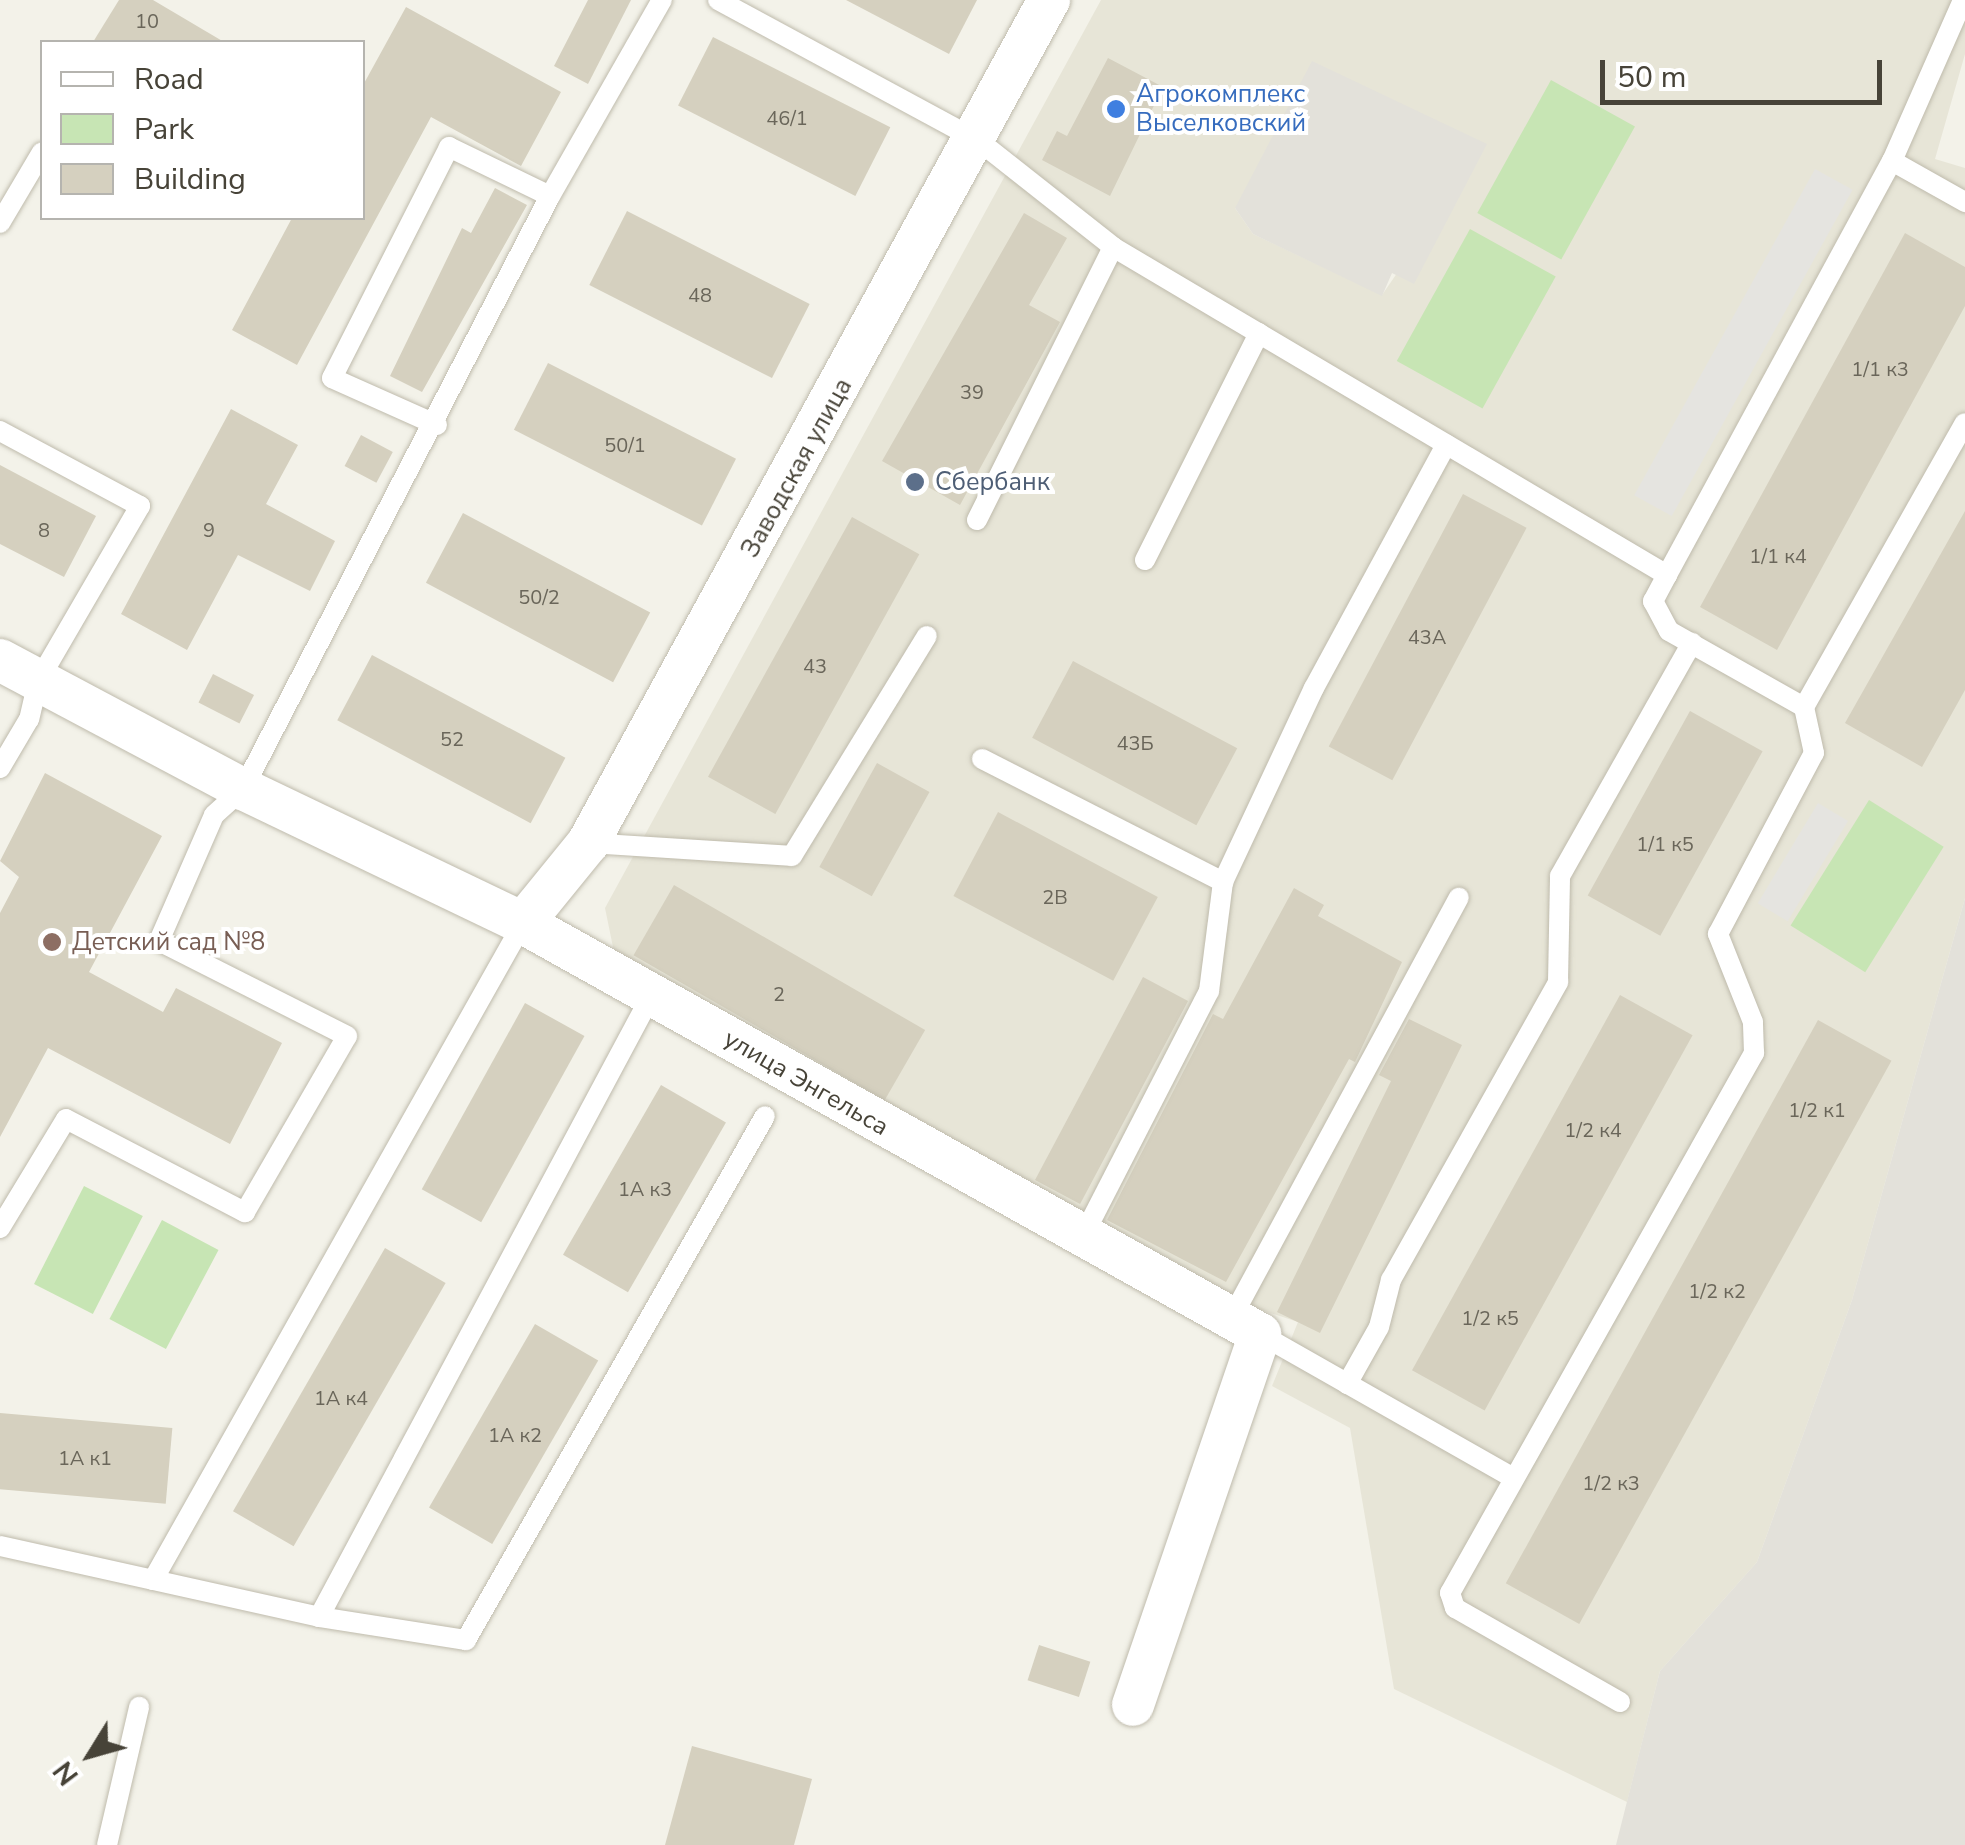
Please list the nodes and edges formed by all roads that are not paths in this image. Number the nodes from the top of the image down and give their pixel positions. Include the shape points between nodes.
1 (662, 0) edge
2 (718, 0) edge
3 (1049, 0) edge
4 (1962, 0) edge
5 (979, 141) junction
6 (40, 155) edge
7 (1892, 161) junction
8 (550, 196) junction
9 (1965, 202) edge
10 (0, 223) edge
11 (1113, 247) junction
12 (1259, 334) junction
13 (1965, 422) edge
14 (437, 426) junction
15 (0, 431) edge
16 (1446, 445) junction
17 (977, 520) dead end
18 (1145, 560) dead end
19 (1666, 576) junction
20 (926, 636) dead end
21 (1692, 643) junction
22 (0, 660) edge
23 (38, 681) junction
24 (1804, 707) junction
25 (982, 759) dead end
26 (0, 768) edge
27 (243, 789) junction
28 (588, 844) junction
29 (1223, 882) junction
30 (1459, 898) dead end
31 (523, 922) junction
32 (652, 996) junction
33 (766, 1116) dead end
34 (0, 1228) edge
35 (1081, 1240) junction
36 (1246, 1326) junction
37 (1347, 1384) junction
38 (1514, 1478) junction
39 (0, 1546) edge
40 (153, 1580) junction
41 (319, 1617) junction
42 (1620, 1702) dead end
43 (1133, 1704) dead end
44 (140, 1707) dead end
45 (107, 1845) edge

1 - 8 lane
2 - 5 lane
3 - 5 street, Заводская улица
4 - 7 lane
5 - 11 lane
5 - 28 street, Заводская улица
6 - 10 lane
7 - 9 lane
7 - 19 lane
8 - 14 lane
8 - 14 lane via 449,147 332,378
11 - 12 lane
11 - 17 lane
12 - 16 lane
12 - 18 lane
13 - 24 lane
14 - 27 lane
15 - 23 lane via 140,506
16 - 19 lane
16 - 29 lane via 1314,688
19 - 21 lane via 1653,601 1669,631
20 - 28 lane via 792,856
21 - 24 lane
21 - 37 lane via 1560,876 1558,982 1390,1280 1379,1327
22 - 23 street, улица Энгельса
23 - 26 lane via 30,719
23 - 27 street, улица Энгельса
24 - 38 lane via 1814,754 1808,770 1718,934 1753,1022 1754,1053
25 - 29 lane
27 - 31 street, улица Энгельса
27 - 34 lane via 214,815 159,941 346,1036 245,1212 66,1119
28 - 31 street, Заводская улица
29 - 35 lane via 1209,990
30 - 36 lane
31 - 32 street, улица Энгельса
31 - 40 lane
32 - 35 street, улица Энгельса
32 - 41 lane
33 - 41 lane via 466,1640
35 - 36 street, улица Энгельса
36 - 37 lane
36 - 43 street
37 - 38 lane
38 - 42 lane via 1448,1601
39 - 40 lane
40 - 41 lane
44 - 45 lane

